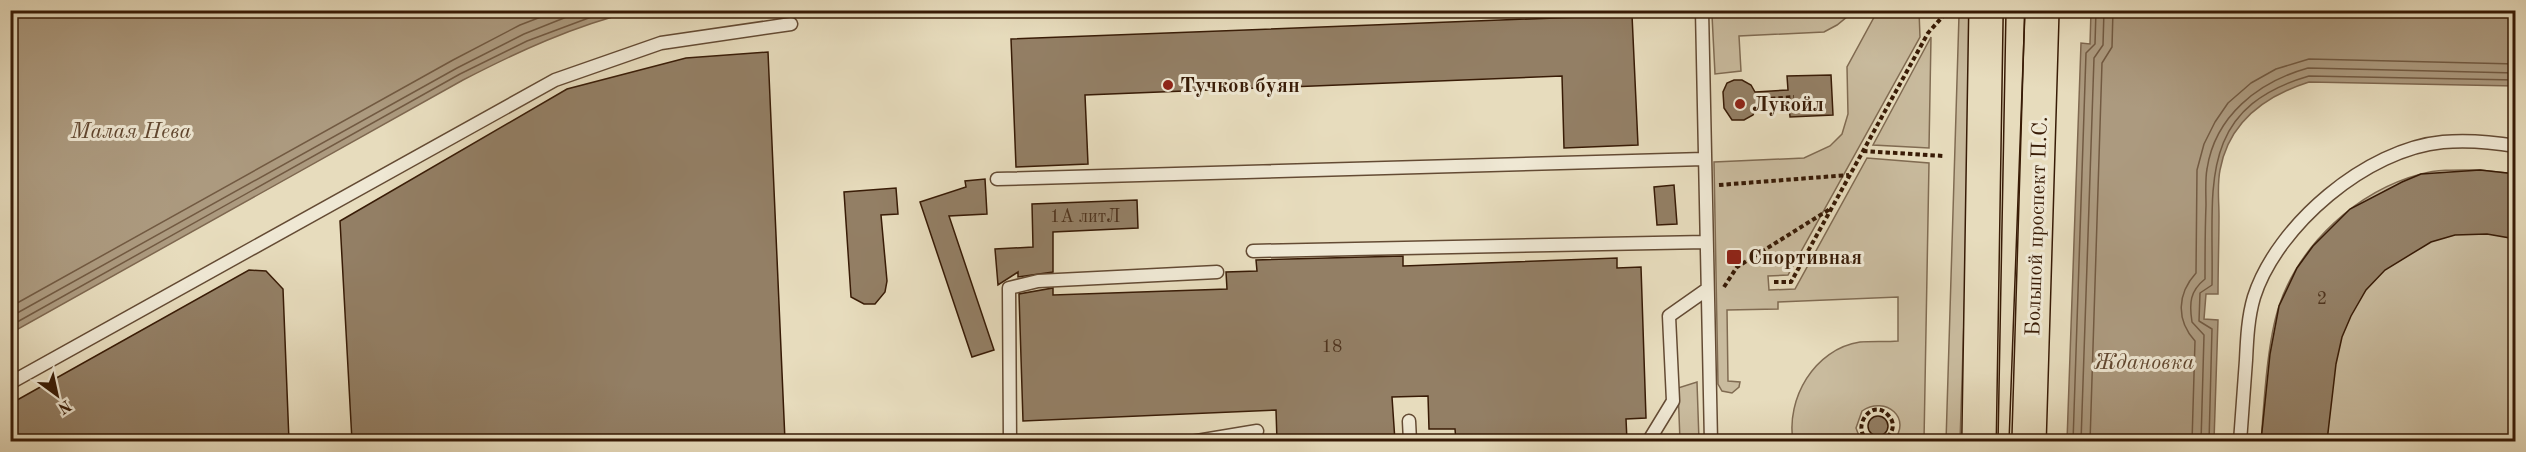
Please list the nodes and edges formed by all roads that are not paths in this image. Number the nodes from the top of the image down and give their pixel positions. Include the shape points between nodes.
1 (1702, 10) edge
2 (1986, 10) edge
3 (2042, 10) edge
4 (791, 24) dead end
5 (2516, 146) edge
6 (1704, 159) junction
7 (997, 178) dead end
8 (1706, 242) junction
9 (1253, 251) dead end
10 (1216, 272) dead end
11 (1706, 290) junction
12 (10, 383) edge
13 (1409, 421) dead end
14 (1257, 431) dead end
15 (1010, 441) edge
16 (1191, 441) edge
17 (1419, 441) edge
18 (1648, 441) edge
19 (1711, 441) edge
20 (1979, 441) edge
21 (2029, 441) edge
22 (2240, 441) edge

1 - 6 lane
2 - 20 main road
3 - 21 main road, Большой проспект П.С.
4 - 12 lane via 661,43 555,80
5 - 22 lane via 2442,142 2394,155 2345,183 2304,218 2264,273 2254,297 2248,324
6 - 7 lane
6 - 8 lane
8 - 9 lane
8 - 11 lane
10 - 15 lane via 1038,281 1009,288
11 - 18 lane via 1669,316 1673,401
11 - 19 lane
13 - 17 lane via 1410,441
14 - 16 lane

